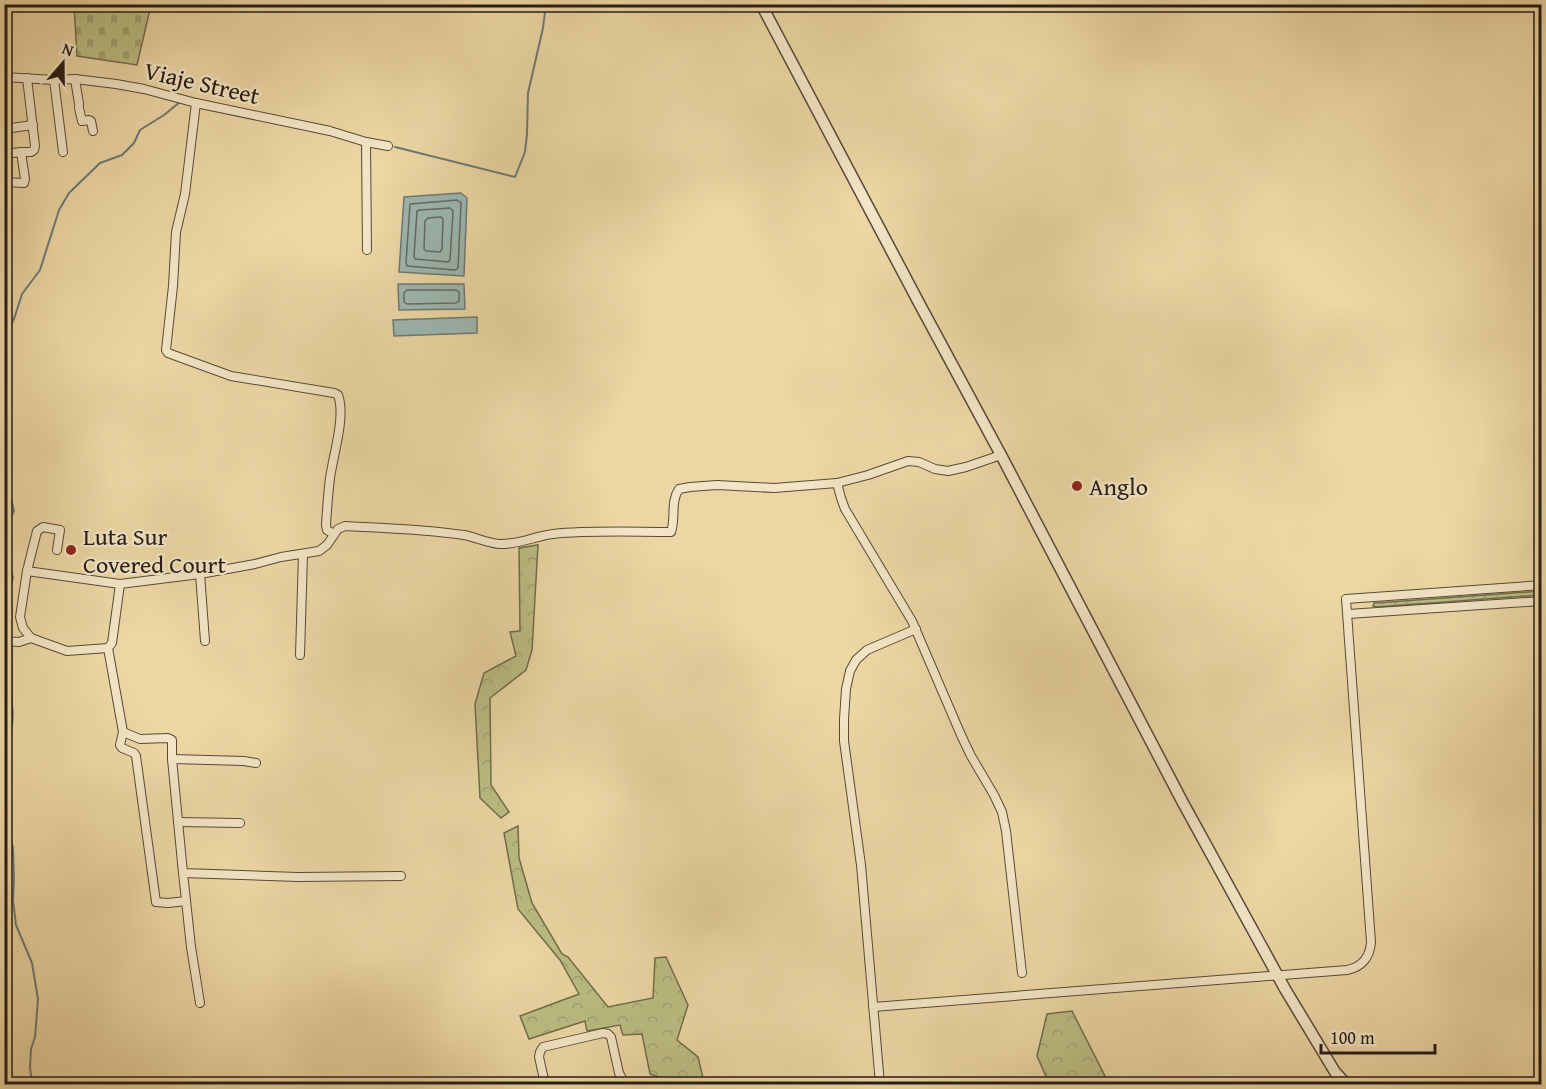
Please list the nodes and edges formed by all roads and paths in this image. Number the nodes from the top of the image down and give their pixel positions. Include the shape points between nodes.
1 (761, 4) edge
2 (4, 77) edge
3 (27, 78) junction
4 (54, 80) junction
5 (75, 80) junction
6 (196, 103) junction
7 (33, 125) junction
8 (4, 129) edge
9 (93, 131) dead end
10 (366, 142) junction
11 (388, 146) dead end
12 (21, 152) junction
13 (63, 152) dead end
14 (4, 154) edge
15 (4, 182) edge
16 (367, 250) dead end
17 (1001, 455) junction
18 (837, 483) junction
19 (333, 534) junction
20 (57, 550) dead end
21 (303, 554) junction
22 (27, 572) junction
23 (200, 574) junction
24 (120, 584) junction
25 (1542, 585) edge
26 (1542, 601) edge
27 (1348, 614) junction
28 (916, 629) junction
29 (31, 638) junction
30 (4, 640) edge
31 (205, 641) dead end
32 (108, 648) junction
33 (300, 655) dead end
34 (123, 732) junction
35 (172, 759) junction
36 (256, 763) dead end
37 (178, 822) junction
38 (240, 823) dead end
39 (183, 873) junction
40 (401, 876) dead end
41 (186, 901) junction
42 (1022, 973) dead end
43 (1278, 976) junction
44 (200, 1003) dead end
45 (873, 1007) junction
46 (545, 1084) edge
47 (624, 1084) edge
48 (880, 1084) edge
49 (1346, 1084) edge

1 - 17 street
2 - 3 street, Viaje Street
3 - 4 street, Viaje Street
3 - 7 street
4 - 5 street, Viaje Street
4 - 13 street
5 - 6 street, Viaje Street via 125,85
5 - 9 street via 81,119 92,121
6 - 10 street, Viaje Street
6 - 19 street via 176,235 166,350 231,376 337,394 338,429 326,525
7 - 8 street
7 - 12 street via 34,150
10 - 11 street, Viaje Street
10 - 16 street
12 - 14 street
12 - 15 street via 24,182
17 - 18 street via 948,471 908,461
17 - 43 street
18 - 19 street via 679,489 671,532 556,533 498,544 465,535 402,528 345,526
18 - 28 street via 845,509
19 - 21 street via 323,549
20 - 22 street via 60,530 39,529
21 - 23 street
21 - 33 street
22 - 24 street
22 - 29 street via 20,617
23 - 24 street
23 - 31 street
24 - 32 street via 112,643
25 - 27 street via 1347,599
26 - 27 street
27 - 43 street via 1370,948 1364,961 1351,969
28 - 42 street via 961,735 1002,812
28 - 45 street via 867,650 850,671 846,689 844,741 861,865
29 - 30 street via 19,642
29 - 32 street via 67,651
32 - 34 street
34 - 35 street via 140,739 168,738
34 - 41 street via 120,745 136,756 156,902
35 - 36 street
35 - 37 street
37 - 38 street
37 - 39 street
39 - 40 street
39 - 41 street
41 - 44 street
43 - 45 street
43 - 49 street via 1331,1067
45 - 48 street
46 - 47 street via 539,1055 543,1047 601,1033 610,1036

